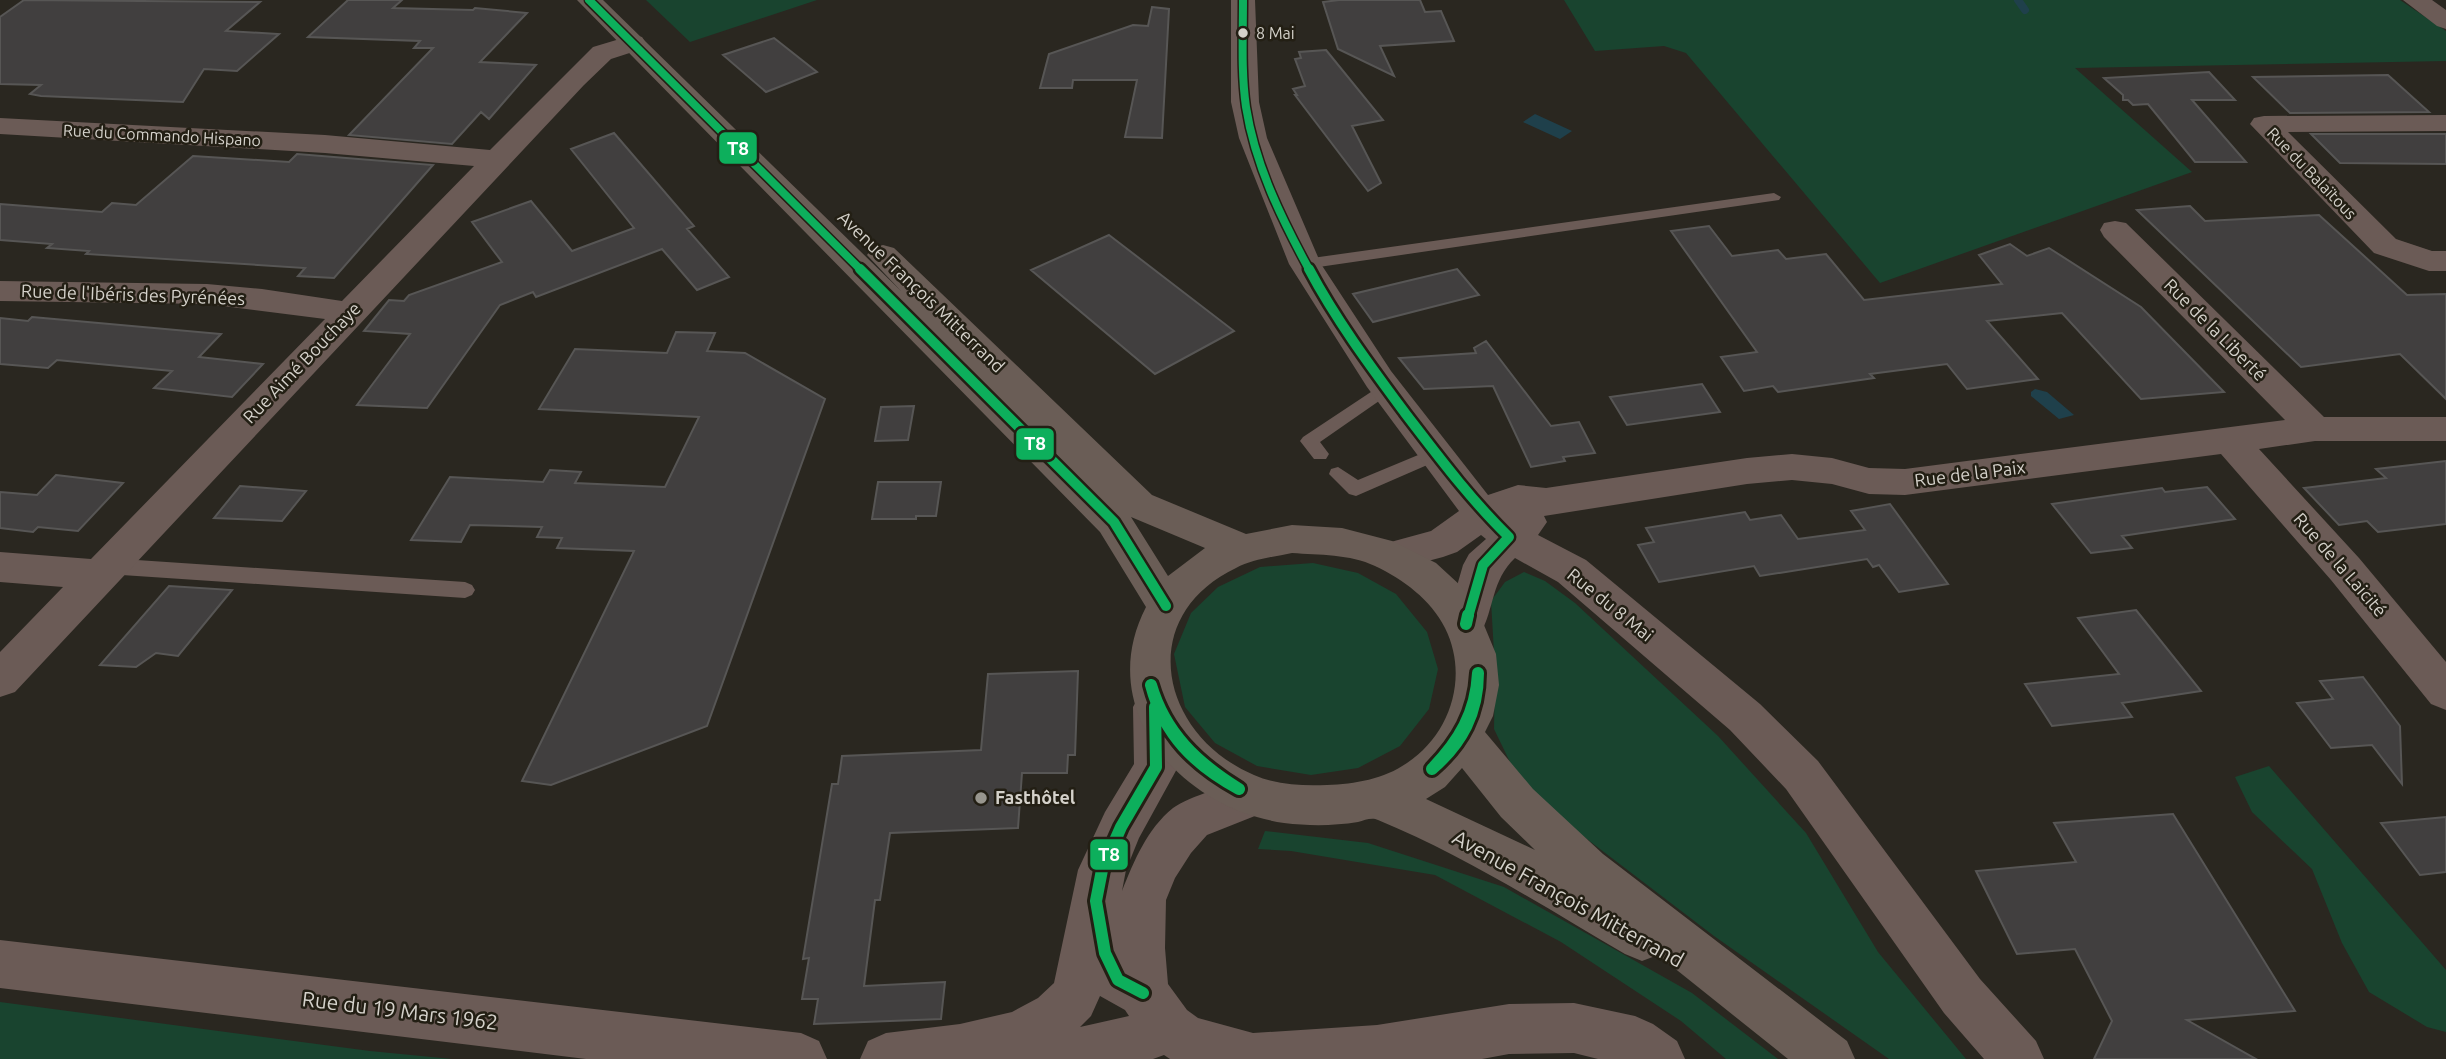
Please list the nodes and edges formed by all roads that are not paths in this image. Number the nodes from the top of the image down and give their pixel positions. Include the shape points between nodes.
1 (589, 0) edge
2 (1243, 0) edge
3 (2415, 0) edge
4 (2446, 21) edge
5 (622, 22) edge
6 (2446, 123) edge
7 (0, 126) edge
8 (497, 159) junction
9 (1774, 197) dead end
10 (2115, 230) dead end
11 (2446, 261) edge
12 (1305, 264) junction
13 (0, 291) edge
14 (349, 313) junction
15 (1386, 388) junction
16 (2315, 429) junction
17 (2446, 429) edge
18 (2231, 440) junction
19 (1320, 454) dead end
20 (1436, 454) junction
21 (1338, 474) dead end
22 (1494, 524) junction
23 (1244, 549) junction
24 (1390, 556) junction
25 (0, 567) edge
26 (103, 571) junction
27 (465, 590) dead end
28 (1166, 606) junction
29 (1466, 624) junction
30 (0, 680) edge
31 (2446, 692) edge
32 (1155, 706) junction
33 (1463, 737) junction
34 (1254, 796) junction
35 (1379, 798) junction
36 (1096, 896) junction
37 (0, 964) edge
38 (1756, 1003) junction
39 (1156, 1010) junction
40 (801, 1059) edge
41 (886, 1059) edge
42 (1046, 1059) edge
43 (1659, 1059) edge
44 (1829, 1059) edge
45 (2018, 1059) edge

1 - 5 main road, Avenue François Mitterrand
2 - 12 street, Rue du 8 Mai via 1245,102 1253,138
3 - 4 street
5 - 8 street, Rue Aimé Bouchaye via 602,53
5 - 23 main road, Avenue François Mitterrand via 1139,505
5 - 28 main road, Avenue François Mitterrand via 1114,522
6 - 11 street, Rue du Balaïtous via 2264,124 2385,246 2429,261
7 - 8 street, Rue du Commando Hispano via 325,144
8 - 14 street, Rue Aimé Bouchaye
9 - 12 lane
10 - 16 street, Rue de la Liberté
12 - 15 street, Rue du 8 Mai
13 - 14 street, Rue de l'Ibéris des Pyrénées via 207,295
14 - 26 street, Rue Aimé Bouchaye
15 - 19 lane via 1309,441
15 - 20 street, Rue du 8 Mai
16 - 17 street, Rue de la Paix
16 - 18 street, Rue de la Paix
18 - 22 street, Rue de la Paix via 1905,482 1869,481 1792,467 1747,471 1546,502
18 - 31 street, Rue de la Laicité
20 - 21 lane via 1356,489
20 - 22 street, Rue du 8 Mai
22 - 24 street via 1473,521 1443,542
22 - 29 street
22 - 45 street, Rue du 8 Mai via 1572,571 1745,718 1802,775 1962,996
23 - 24 main road via 1292,539 1342,542
23 - 28 main road via 1195,575
24 - 29 main road via 1421,574
25 - 26 street
26 - 27 lane
26 - 30 street, Rue Aimé Bouchaye
28 - 32 main road via 1152,637 1148,672
29 - 33 main road via 1479,661 1478,700
32 - 34 main road via 1176,743 1210,774
32 - 36 street via 1156,767 1106,859
33 - 35 main road via 1428,774
33 - 38 main road, Avenue François Mitterrand via 1517,803 1586,869
34 - 35 main road via 1296,805 1338,806
34 - 39 street via 1191,821 1156,866 1142,900 1140,948
35 - 38 main road, Avenue François Mitterrand via 1518,866
36 - 39 street via 1105,953 1118,980
36 - 41 street via 1074,998 1040,1026 978,1048
37 - 40 street, Rue du 19 Mars 1962
38 - 44 main road, Avenue François Mitterrand
39 - 42 street via 1114,1047
39 - 43 street via 1186,1040 1253,1059 1377,1051 1509,1029 1574,1028 1635,1042

